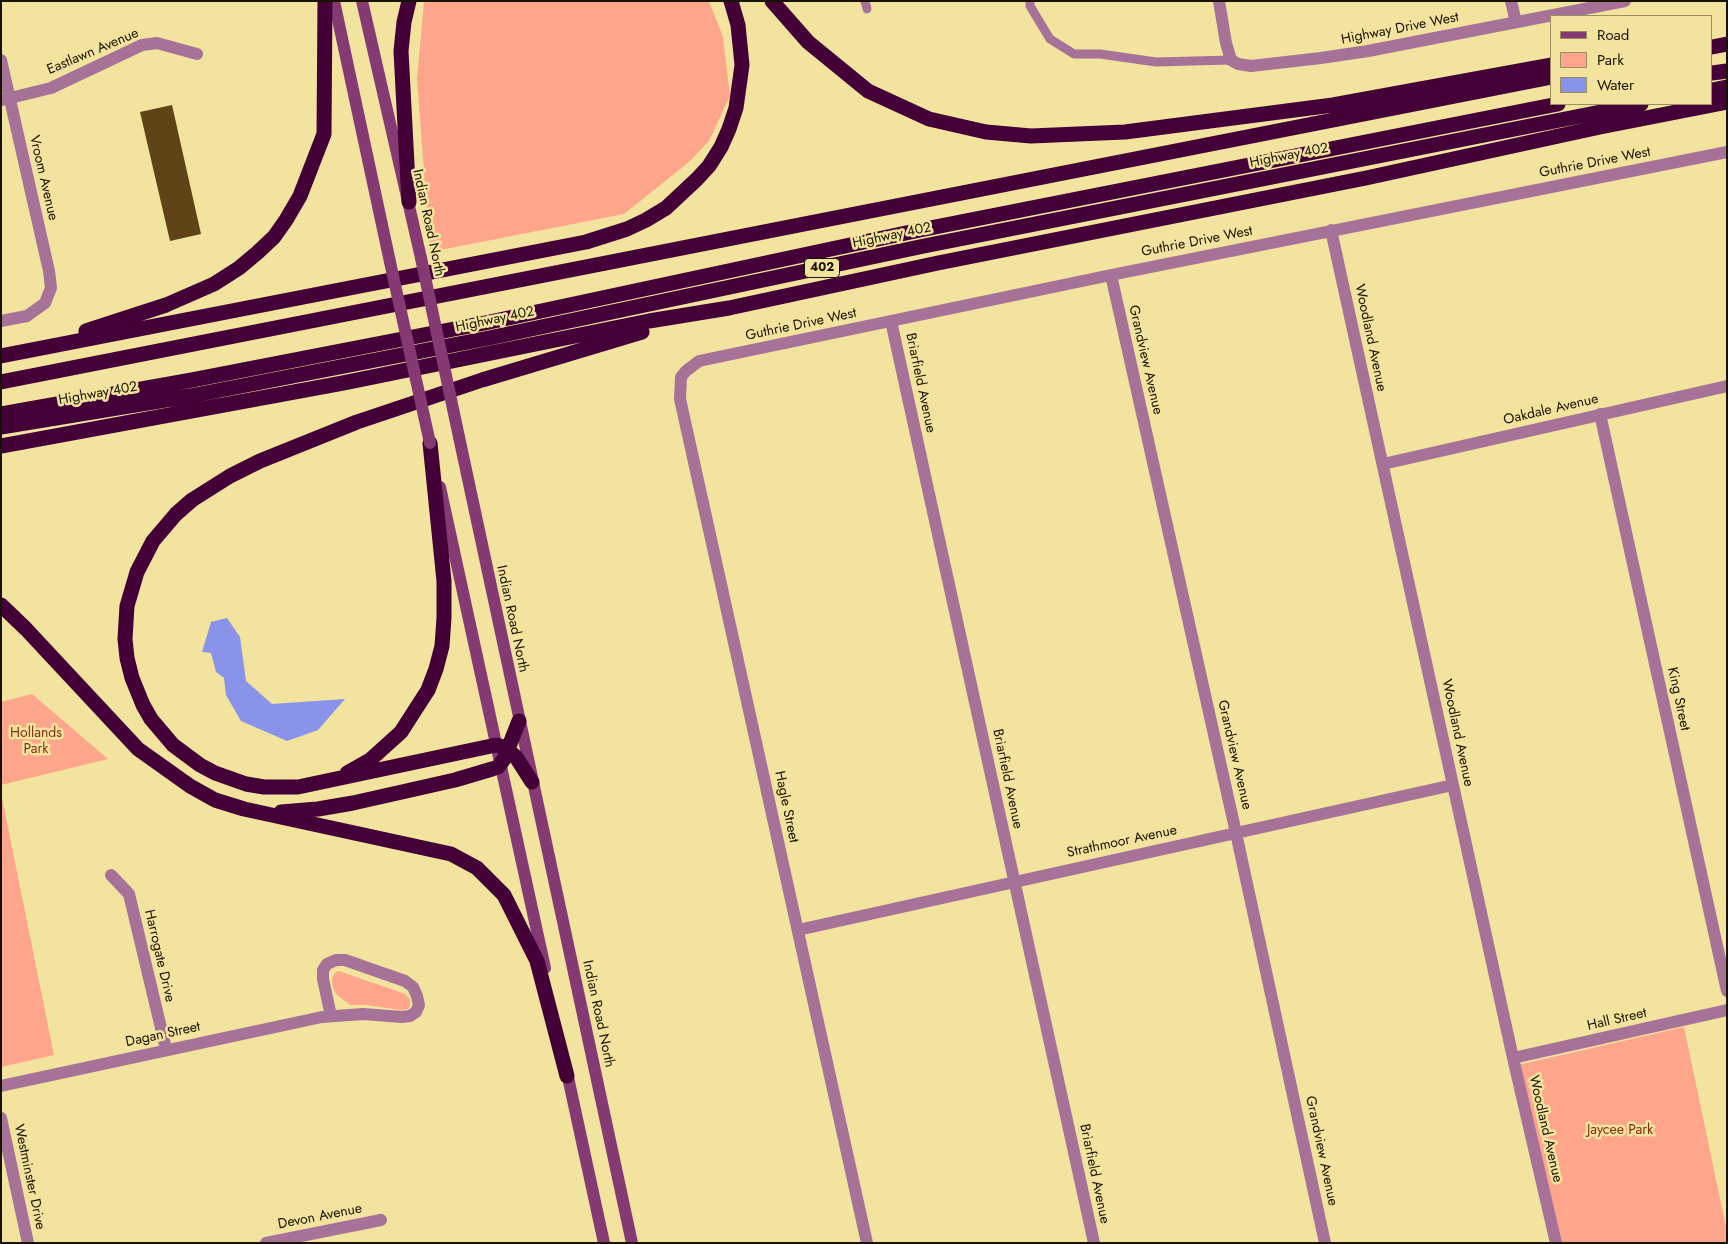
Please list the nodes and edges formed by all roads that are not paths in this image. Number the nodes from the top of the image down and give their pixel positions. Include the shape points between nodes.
1 (325, 1) edge
2 (334, 1) edge
3 (362, 1) edge
4 (409, 1) edge
5 (731, 1) edge
6 (772, 1) edge
7 (1030, 1) edge
8 (1219, 1) edge
9 (1511, 1) edge
10 (1626, 1) edge
11 (1553, 15) edge
12 (1550, 16) edge
13 (1516, 22) junction
14 (1727, 40) edge
15 (1713, 42) edge
16 (1727, 44) edge
17 (1713, 47) edge
18 (197, 54) dead end
19 (1, 60) edge
20 (1235, 62) junction
21 (1550, 64) edge
22 (1727, 70) edge
23 (1713, 74) edge
24 (1550, 77) edge
25 (1727, 87) edge
26 (1713, 90) edge
27 (5, 100) edge
28 (1727, 102) edge
29 (1553, 105) edge
30 (1636, 105) edge
31 (1712, 105) edge
32 (1713, 105) edge
33 (1727, 152) edge
34 (409, 202) junction
35 (1331, 230) junction
36 (1111, 274) junction
37 (729, 308) junction
38 (1, 321) edge
39 (891, 321) junction
40 (1, 354) edge
41 (681, 377) joint
42 (1, 382) edge
43 (1727, 386) edge
44 (1, 414) edge
45 (1600, 414) junction
46 (1, 427) edge
47 (430, 443) junction
48 (1, 446) edge
49 (1382, 464) junction
50 (1, 604) edge
51 (519, 721) junction
52 (502, 747) junction
53 (501, 764) junction
54 (532, 782) junction
55 (314, 785) junction
56 (1453, 785) junction
57 (262, 814) junction
58 (1236, 833) junction
59 (111, 875) dead end
60 (1014, 881) junction
61 (798, 930) junction
62 (1727, 991) edge
63 (1727, 1010) edge
64 (330, 1016) junction
65 (166, 1049) junction
66 (1513, 1058) junction
67 (568, 1076) junction
68 (1, 1086) edge
69 (1, 1118) edge
70 (380, 1220) dead end
71 (28, 1243) edge
72 (266, 1243) edge
73 (604, 1243) edge
74 (632, 1243) edge
75 (867, 1243) edge
76 (1094, 1243) edge
77 (1325, 1243) edge
78 (1556, 1243) edge

1 - 40 highway via 324,134 300,196 274,237 239,268 191,295 109,324
2 - 47 main road, bridge
3 - 34 main road, Indian Road North
4 - 34 highway via 401,51
5 - 40 highway via 738,24 742,65 736,108 729,129 717,153 697,179 666,208 646,220 586,242
6 - 21 highway via 808,42 868,91 929,119 986,132 1031,136 1125,132 1333,105
7 - 20 lane via 1050,39 1074,54 1100,54 1156,62
8 - 20 street via 1226,42
9 - 13 street
10 - 11 street, Highway Drive West
12 - 13 street, Highway Drive West
13 - 20 street, Highway Drive West via 1321,58 1251,66
14 - 15 highway
16 - 17 highway
18 - 27 street, Eastlawn Avenue via 157,43 142,45 51,88
19 - 27 street, Vroom Avenue
22 - 23 highway
24 - 42 highway, Highway 402
25 - 26 highway
27 - 38 street, Vroom Avenue via 51,288 45,303 28,316
28 - 32 highway
29 - 44 highway via 920,230 485,323
30 - 46 highway, Highway 402 / 402 via 924,246 489,338 190,396
31 - 37 highway
33 - 35 street, Guthrie Drive West
34 - 51 main road, Indian Road North, bridge
35 - 36 street, Guthrie Drive West
35 - 49 street, Woodland Avenue
36 - 39 street, Guthrie Drive West
36 - 58 street, Grandview Avenue
37 - 48 highway
37 - 55 highway via 529,365 357,422 230,476 176,514 145,554 136,572 127,606 127,658 140,698 151,719 173,745 207,769 231,780 264,787
39 - 41 street, Guthrie Drive West via 699,361
39 - 60 street, Briarfield Avenue
41 - 61 street, Hagle Street via 680,399
43 - 45 street, Oakdale Avenue
45 - 49 street, Oakdale Avenue
45 - 62 street, King Street
47 - 52 main road
47 - 55 highway via 444,581 442,646 436,669 418,708 386,747 354,770
49 - 56 street, Woodland Avenue
50 - 57 highway via 138,749 215,800
51 - 52 highway
51 - 54 main road, Indian Road North
52 - 53 highway
52 - 54 highway via 516,757
52 - 55 highway
53 - 57 highway via 464,778 353,803 318,810
53 - 67 main road
54 - 74 main road, Indian Road North
56 - 58 street, Strathmoor Avenue
56 - 66 street, Woodland Avenue
57 - 67 highway via 451,854 477,868 504,895 537,961
58 - 60 street, Strathmoor Avenue
58 - 77 street, Grandview Avenue
59 - 65 street, Harrogate Drive via 130,894
60 - 61 street, Strathmoor Avenue
60 - 76 street, Briarfield Avenue
61 - 75 street, Hagle Street
63 - 66 street, Hall Street
64 - 64 street, Dagan Street via 323,979 328,964 336,960 345,960 405,981 417,996 416,1012 410,1016
64 - 65 street, Dagan Street
65 - 68 street, Dagan Street
66 - 78 street, Woodland Avenue
67 - 73 main road
69 - 71 street, Westminster Drive
70 - 72 street, Devon Avenue

